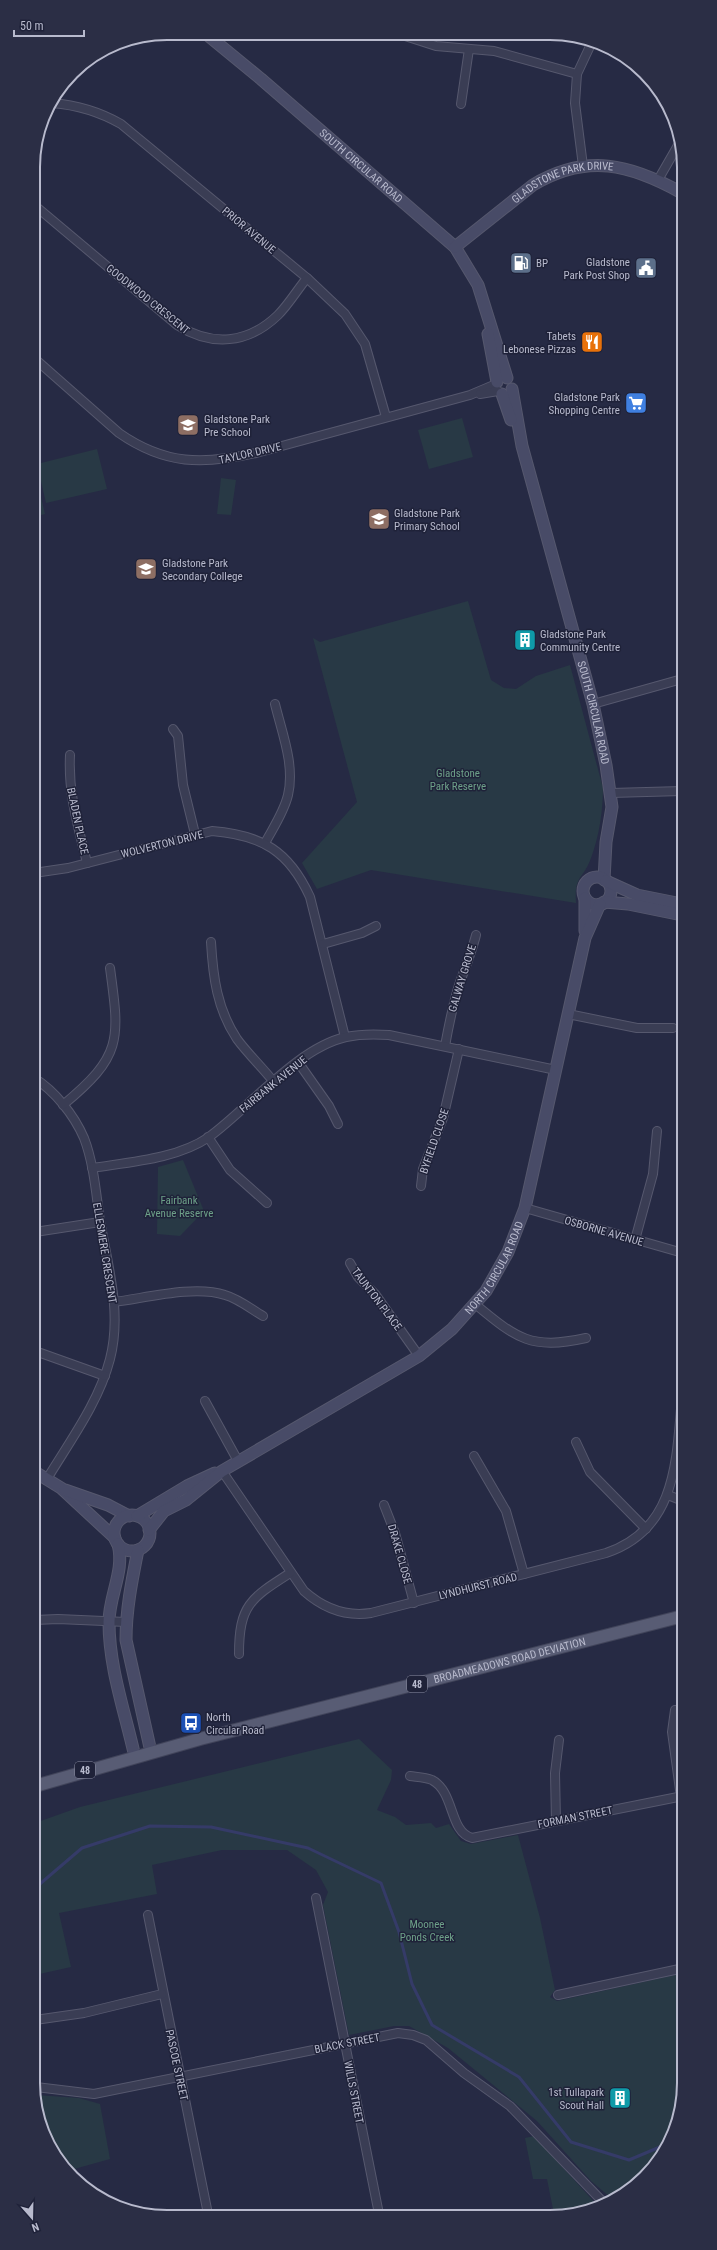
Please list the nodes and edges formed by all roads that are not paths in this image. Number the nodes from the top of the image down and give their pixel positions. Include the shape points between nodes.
1 (213, 40) edge
2 (415, 40) edge
3 (590, 47) edge
4 (469, 49) junction
5 (577, 74) junction
6 (57, 103) edge
7 (461, 104) dead end
8 (676, 149) edge
9 (583, 166) junction
10 (658, 180) junction
11 (677, 190) edge
12 (40, 210) edge
13 (455, 247) junction
14 (306, 278) junction
15 (40, 363) edge
16 (500, 386) junction
17 (386, 417) junction
18 (522, 446) junction
19 (677, 680) edge
20 (275, 704) dead end
21 (593, 704) junction
22 (173, 729) dead end
23 (70, 755) dead end
24 (677, 791) edge
25 (611, 793) junction
26 (195, 834) junction
27 (606, 842) junction
28 (265, 843) junction
29 (87, 863) junction
30 (40, 871) edge
31 (593, 878) junction
32 (605, 880) junction
33 (585, 898) junction
34 (602, 903) junction
35 (677, 903) edge
36 (677, 914) edge
37 (376, 926) dead end
38 (476, 935) dead end
39 (585, 938) junction
40 (211, 942) dead end
41 (323, 944) junction
42 (110, 968) dead end
43 (568, 1014) junction
44 (673, 1028) dead end
45 (345, 1037) junction
46 (445, 1046) junction
47 (459, 1049) junction
48 (298, 1062) junction
49 (556, 1070) junction
50 (273, 1081) junction
51 (40, 1084) edge
52 (63, 1105) junction
53 (338, 1124) dead end
54 (657, 1131) dead end
55 (208, 1137) junction
56 (92, 1168) junction
57 (420, 1186) dead end
58 (267, 1203) dead end
59 (525, 1208) junction
60 (100, 1222) junction
61 (40, 1231) edge
62 (635, 1240) junction
63 (677, 1252) edge
64 (350, 1263) dead end
65 (114, 1302) junction
66 (476, 1304) junction
67 (264, 1316) dead end
68 (586, 1338) dead end
69 (40, 1353) edge
70 (419, 1356) junction
71 (105, 1376) junction
72 (205, 1401) dead end
73 (677, 1440) edge
74 (576, 1442) dead end
75 (474, 1456) dead end
76 (238, 1461) junction
77 (222, 1471) junction
78 (40, 1475) edge
79 (47, 1479) junction
80 (61, 1488) junction
81 (668, 1495) junction
82 (677, 1499) edge
83 (108, 1505) junction
84 (384, 1505) dead end
85 (133, 1516) junction
86 (97, 1522) junction
87 (646, 1529) junction
88 (149, 1530) junction
89 (116, 1541) junction
90 (138, 1550) junction
91 (290, 1573) junction
92 (524, 1574) junction
93 (414, 1603) junction
94 (677, 1618) edge
95 (40, 1620) edge
96 (109, 1621) junction
97 (126, 1622) junction
98 (239, 1654) dead end
99 (136, 1683) junction
100 (119, 1689) junction
101 (675, 1710) dead end
102 (559, 1740) dead end
103 (151, 1752) junction
104 (135, 1757) junction
105 (677, 1764) edge
106 (410, 1776) dead end
107 (40, 1785) edge
108 (677, 1798) edge
109 (556, 1821) junction
110 (316, 1898) dead end
111 (148, 1915) dead end
112 (677, 1970) edge
113 (162, 1994) junction
114 (558, 1995) dead end
115 (40, 2019) edge
116 (345, 2044) junction
117 (180, 2077) junction
118 (40, 2087) edge
119 (599, 2199) edge
120 (207, 2210) edge
121 (378, 2210) edge

1 - 13 street, SOUTH CIRCULAR ROAD
2 - 4 street via 436,46
3 - 5 street
4 - 5 street via 494,52
4 - 7 street
5 - 9 street via 575,103
6 - 14 street, PRIOR AVENUE via 103,114 121,124
8 - 10 street
9 - 10 street, GLADSTONE PARK DRIVE via 616,166
9 - 13 street, GLADSTONE PARK DRIVE via 559,172 533,186
10 - 11 street, GLADSTONE PARK DRIVE
12 - 14 street, GOODWOOD CRESCENT via 177,325 193,335 223,340 249,335 261,329 278,315
13 - 16 street, SOUTH CIRCULAR ROAD via 478,285
14 - 17 street, PRIOR AVENUE via 346,314 355,326 365,344
15 - 17 street, TAYLOR DRIVE via 119,433 146,449 176,460 224,460
16 - 17 street, TAYLOR DRIVE
16 - 18 street, SOUTH CIRCULAR ROAD via 514,430
16 - 18 street, SOUTH CIRCULAR ROAD via 512,384
18 - 21 street, SOUTH CIRCULAR ROAD
19 - 21 street
20 - 28 street via 288,754 290,777 288,796
21 - 25 street, SOUTH CIRCULAR ROAD
22 - 26 street via 178,736 183,785
23 - 29 street, BLADEN PLACE via 69,780 72,802
24 - 25 street
25 - 27 street, SOUTH CIRCULAR ROAD via 612,807
26 - 28 street, WOLVERTON DRIVE via 212,831 236,833
26 - 29 street, WOLVERTON DRIVE
27 - 31 street, SOUTH CIRCULAR ROAD
27 - 32 street, SOUTH CIRCULAR ROAD
28 - 41 street, WOLVERTON DRIVE via 285,857 301,877 310,897
29 - 30 street, WOLVERTON DRIVE
31 - 32 street
31 - 33 street via 584,886
32 - 34 street via 610,892
32 - 35 street via 637,895
33 - 34 street via 592,904
33 - 39 street, NORTH CIRCULAR ROAD
34 - 36 street via 628,904
34 - 39 street, NORTH CIRCULAR ROAD
37 - 41 street via 362,933
38 - 46 street, GALWAY GROVE via 451,1013
39 - 43 street, NORTH CIRCULAR ROAD
40 - 50 street via 218,997 227,1022 238,1040
41 - 45 street, WOLVERTON DRIVE
42 - 52 street via 116,1011 111,1054 89,1084
43 - 44 street via 637,1028
43 - 49 street, NORTH CIRCULAR ROAD
45 - 46 street, FAIRBANK AVENUE via 389,1035
45 - 48 street, FAIRBANK AVENUE
46 - 47 street, FAIRBANK AVENUE
47 - 49 street, FAIRBANK AVENUE
47 - 57 street, BYFIELD CLOSE via 444,1118 423,1169
48 - 50 street, FAIRBANK AVENUE
48 - 53 street via 329,1106
49 - 59 street, NORTH CIRCULAR ROAD
50 - 55 street, FAIRBANK AVENUE
51 - 52 street, ELLESMERE CRESCENT
52 - 56 street, ELLESMERE CRESCENT via 83,1138
54 - 62 street via 653,1174
55 - 56 street, FAIRBANK AVENUE via 159,1157
55 - 58 street via 230,1170
56 - 60 street, ELLESMERE CRESCENT
59 - 62 street, OSBORNE AVENUE
59 - 66 street, NORTH CIRCULAR ROAD via 506,1257
60 - 61 street
60 - 65 street, ELLESMERE CRESCENT
62 - 63 street, OSBORNE AVENUE
64 - 70 street, TAUNTON PLACE
65 - 67 street via 198,1292 214,1293 238,1300
65 - 71 street, ELLESMERE CRESCENT via 113,1338
66 - 68 street via 510,1332 528,1340 555,1344
66 - 70 street, NORTH CIRCULAR ROAD via 448,1333
69 - 71 street
70 - 76 street, NORTH CIRCULAR ROAD
71 - 79 street, ELLESMERE CRESCENT via 94,1400
72 - 76 street
73 - 81 street, LYNDHURST ROAD
74 - 87 street via 590,1472
75 - 92 street via 506,1511
76 - 77 street, NORTH CIRCULAR ROAD
77 - 85 street, NORTH CIRCULAR ROAD via 187,1486
77 - 88 street, NORTH CIRCULAR ROAD via 186,1500 164,1511
77 - 91 street, LYNDHURST ROAD
78 - 79 street
79 - 80 street
80 - 83 street
80 - 86 street
81 - 82 street
81 - 87 street, LYNDHURST ROAD
83 - 85 street
83 - 86 street
84 - 93 street, DRAKE CLOSE via 395,1533
85 - 88 street via 145,1521
85 - 89 street via 119,1521 114,1532
86 - 89 street
87 - 92 street, LYNDHURST ROAD via 618,1549
88 - 90 street via 147,1543
89 - 90 street via 127,1550
89 - 96 street via 120,1565
90 - 97 street
91 - 93 street, LYNDHURST ROAD via 304,1591 321,1604 350,1614 370,1613
91 - 98 street via 260,1593 248,1606 239,1630
92 - 93 street, LYNDHURST ROAD
94 - 103 main road, BROADMEADOWS ROAD DEVIATION / 48
95 - 96 street
96 - 97 street
96 - 100 street via 110,1650
97 - 99 street via 126,1640
99 - 100 street
99 - 103 street
100 - 104 street
101 - 105 street via 672,1732
102 - 109 street via 555,1773
103 - 104 main road, BROADMEADOWS ROAD DEVIATION / 48
104 - 107 main road, BROADMEADOWS ROAD DEVIATION / 48
106 - 109 street, FORMAN STREET via 432,1780 439,1786 451,1805 459,1828 467,1836 477,1837
108 - 109 street, FORMAN STREET
110 - 116 street, WILLS STREET
111 - 113 street, PASCOE STREET
112 - 114 street
113 - 115 street via 84,2013
113 - 117 street, PASCOE STREET
116 - 117 street, BLACK STREET
116 - 119 street, BLACK STREET via 398,2033 413,2034 426,2040 464,2073 510,2106
116 - 121 street, WILLS STREET
117 - 118 street, BLACK STREET via 94,2094
117 - 120 street, PASCOE STREET

